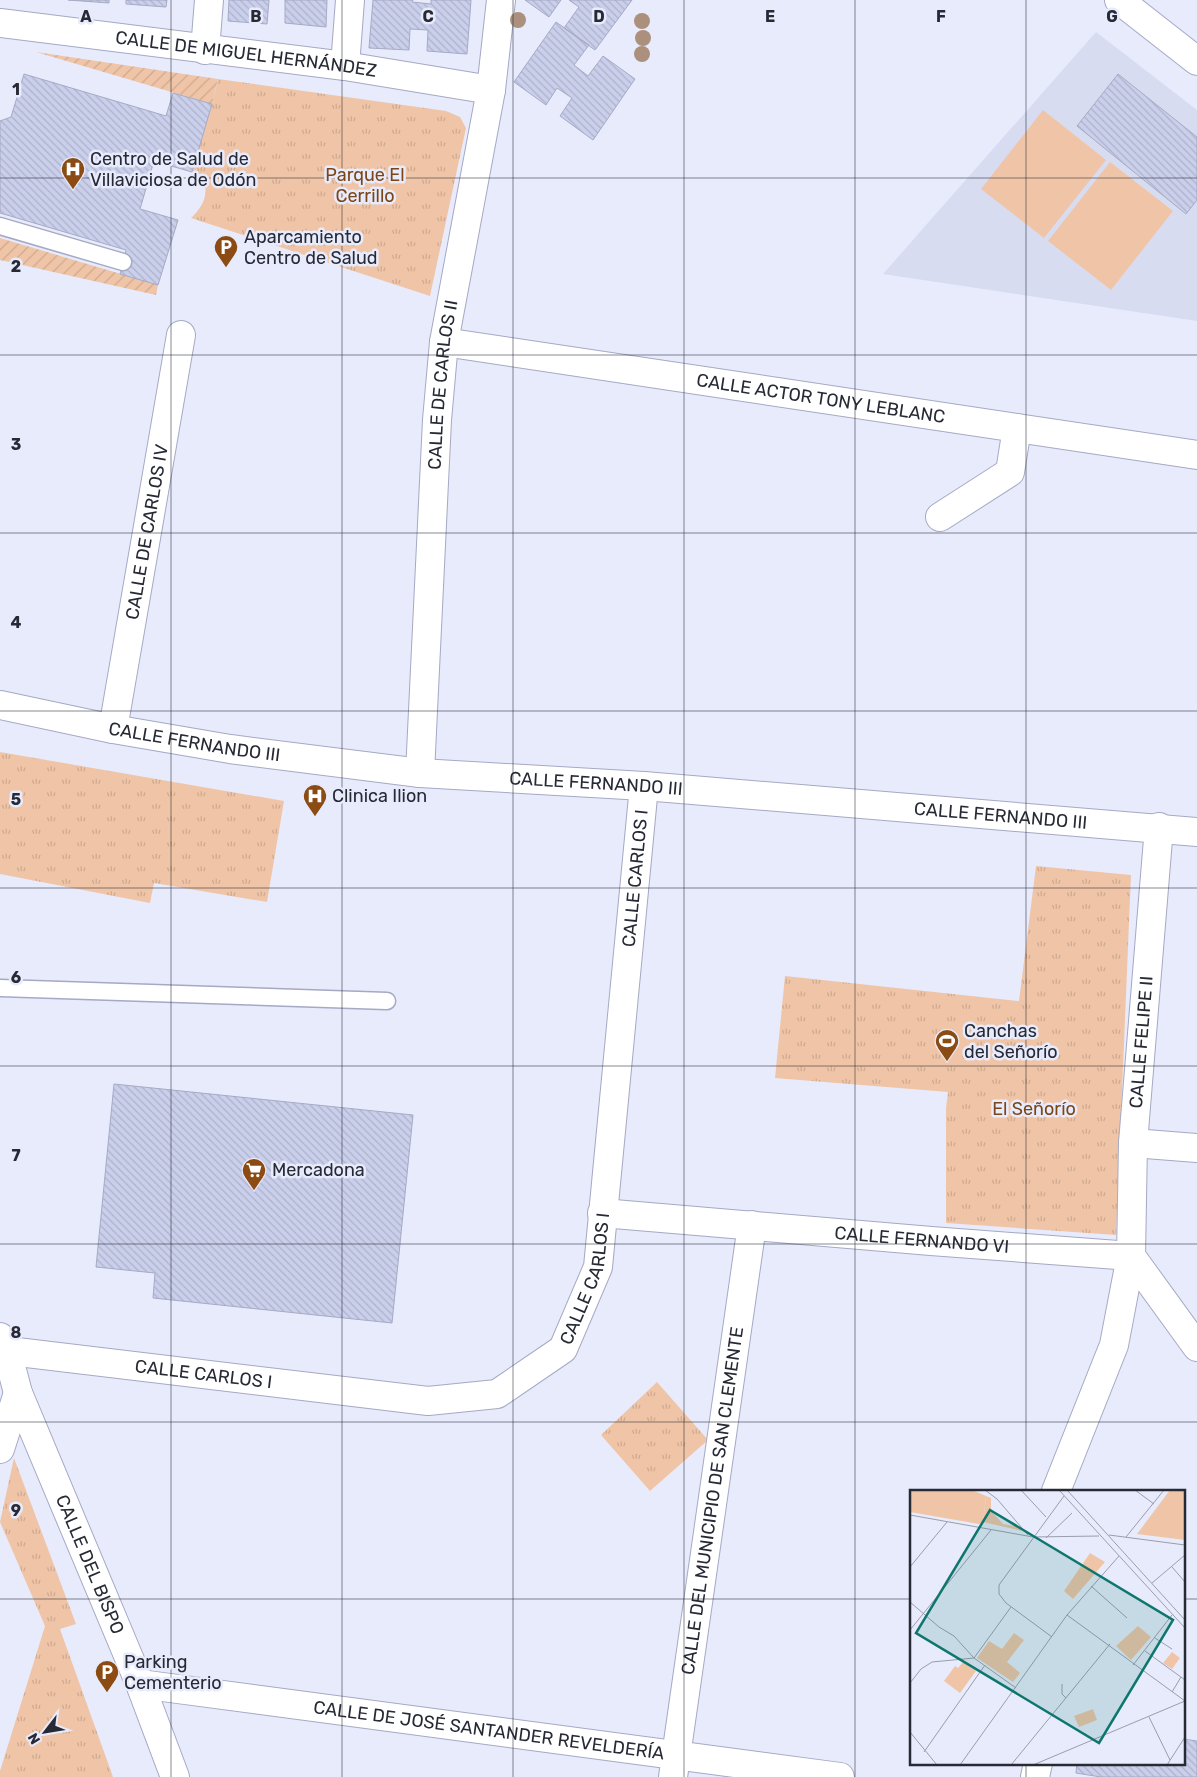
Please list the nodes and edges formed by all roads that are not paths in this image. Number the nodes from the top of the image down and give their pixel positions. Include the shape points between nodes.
1 (209, 0) edge
2 (350, 0) edge
3 (501, 0) edge
4 (1119, 0) edge
5 (0, 23) edge
6 (205, 50) junction
7 (1197, 60) edge
8 (345, 66) junction
9 (491, 90) junction
10 (0, 226) edge
11 (123, 262) dead end
12 (181, 335) dead end
13 (444, 342) junction
14 (1017, 428) junction
15 (1197, 455) edge
16 (940, 517) dead end
17 (0, 705) edge
18 (113, 729) junction
19 (420, 773) junction
20 (644, 786) junction
21 (1158, 827) junction
22 (1197, 832) edge
23 (0, 988) edge
24 (387, 1001) dead end
25 (1133, 1143) junction
26 (1197, 1148) edge
27 (602, 1213) junction
28 (752, 1225) junction
29 (1131, 1256) junction
30 (2, 1346) edge
31 (1197, 1346) edge
32 (18, 1393) junction
33 (0, 1449) edge
34 (1056, 1490) edge
35 (140, 1684) junction
36 (1038, 1764) edge
37 (675, 1766) edge
38 (175, 1777) edge
39 (840, 1777) edge
40 (1035, 1777) edge

1 - 6 street
2 - 8 street
3 - 9 street, CALLE DE CARLOS II
4 - 7 street
5 - 6 street, CALLE DE MIGUEL HERNÁNDEZ
6 - 8 street, CALLE DE MIGUEL HERNÁNDEZ
8 - 9 street, CALLE DE MIGUEL HERNÁNDEZ
9 - 13 street, CALLE DE CARLOS II
10 - 11 lane
12 - 18 street, CALLE DE CARLOS IV
13 - 14 street, CALLE ACTOR TONY LEBLANC
13 - 19 street, CALLE DE CARLOS II via 436,420
14 - 15 street, CALLE ACTOR TONY LEBLANC
14 - 16 street via 1010,472
17 - 18 street, CALLE FERNANDO III
18 - 19 street, CALLE FERNANDO III via 230,749
19 - 20 street, CALLE FERNANDO III
20 - 21 street, CALLE FERNANDO III
20 - 27 street, CALLE CARLOS I
21 - 22 street, CALLE FERNANDO III
21 - 25 street, CALLE FELIPE II
23 - 24 lane
25 - 26 street
25 - 29 street, CALLE FELIPE II
27 - 28 street, CALLE FERNANDO VI
27 - 30 street, CALLE CARLOS I via 598,1267 564,1349 497,1394 428,1401
28 - 29 street, CALLE FERNANDO VI
28 - 37 street, CALLE DEL MUNICIPIO DE SAN CLEMENTE
29 - 31 street
29 - 34 street, CALLE FELIPE II via 1114,1345
30 - 32 street, CALLE DEL BISPO
32 - 33 street
32 - 35 street, CALLE DEL BISPO
35 - 37 street, CALLE DE JOSÉ SANTANDER REVELDERÍA
35 - 38 street, CALLE DEL BISPO
36 - 40 street
37 - 39 street, CALLE DE JOSÉ SANTANDER REVELDERÍA

